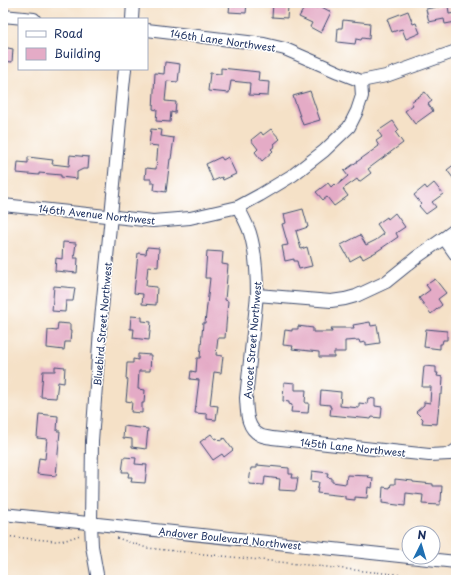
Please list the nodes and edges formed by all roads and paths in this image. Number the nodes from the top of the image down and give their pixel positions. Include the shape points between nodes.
1 (133, 3) edge
2 (3, 16) edge
3 (24, 18) edge
4 (132, 18) edge
5 (148, 30) edge
6 (456, 51) edge
7 (125, 70) edge
8 (361, 81) junction
9 (3, 204) edge
10 (238, 207) junction
11 (111, 216) junction
12 (456, 229) edge
13 (444, 238) junction
14 (456, 255) edge
15 (257, 295) junction
16 (251, 428) joint
17 (456, 450) edge
18 (3, 514) edge
19 (91, 523) junction
20 (82, 535) dead end
21 (3, 536) edge
22 (117, 538) dead end
23 (456, 562) edge
24 (98, 580) edge
25 (449, 580) edge

1 - 4 street
2 - 3 street
5 - 8 street, 146th Lane Northwest via 264,44 285,49
6 - 8 street via 386,76
7 - 11 street, Bluebird Street Northwest
8 - 10 street, 146th Avenue Northwest via 362,96 349,127 293,175
9 - 11 street, 146th Avenue Northwest
10 - 11 street, 146th Avenue Northwest via 190,218 153,221
10 - 15 street, Avocet Street Northwest via 255,252
11 - 19 street, Bluebird Street Northwest via 92,441
12 - 13 street
13 - 14 street
13 - 15 street via 386,282 356,296 331,301
15 - 16 street, Avocet Street Northwest via 246,398
16 - 17 street, 145th Lane Northwest via 260,436 272,438 430,455 450,454
18 - 19 street, Andover Boulevard Northwest
19 - 23 street, Andover Boulevard Northwest
19 - 24 street, Bluebird Street Northwest
20 - 21 path via 55,541
22 - 25 path via 147,548

